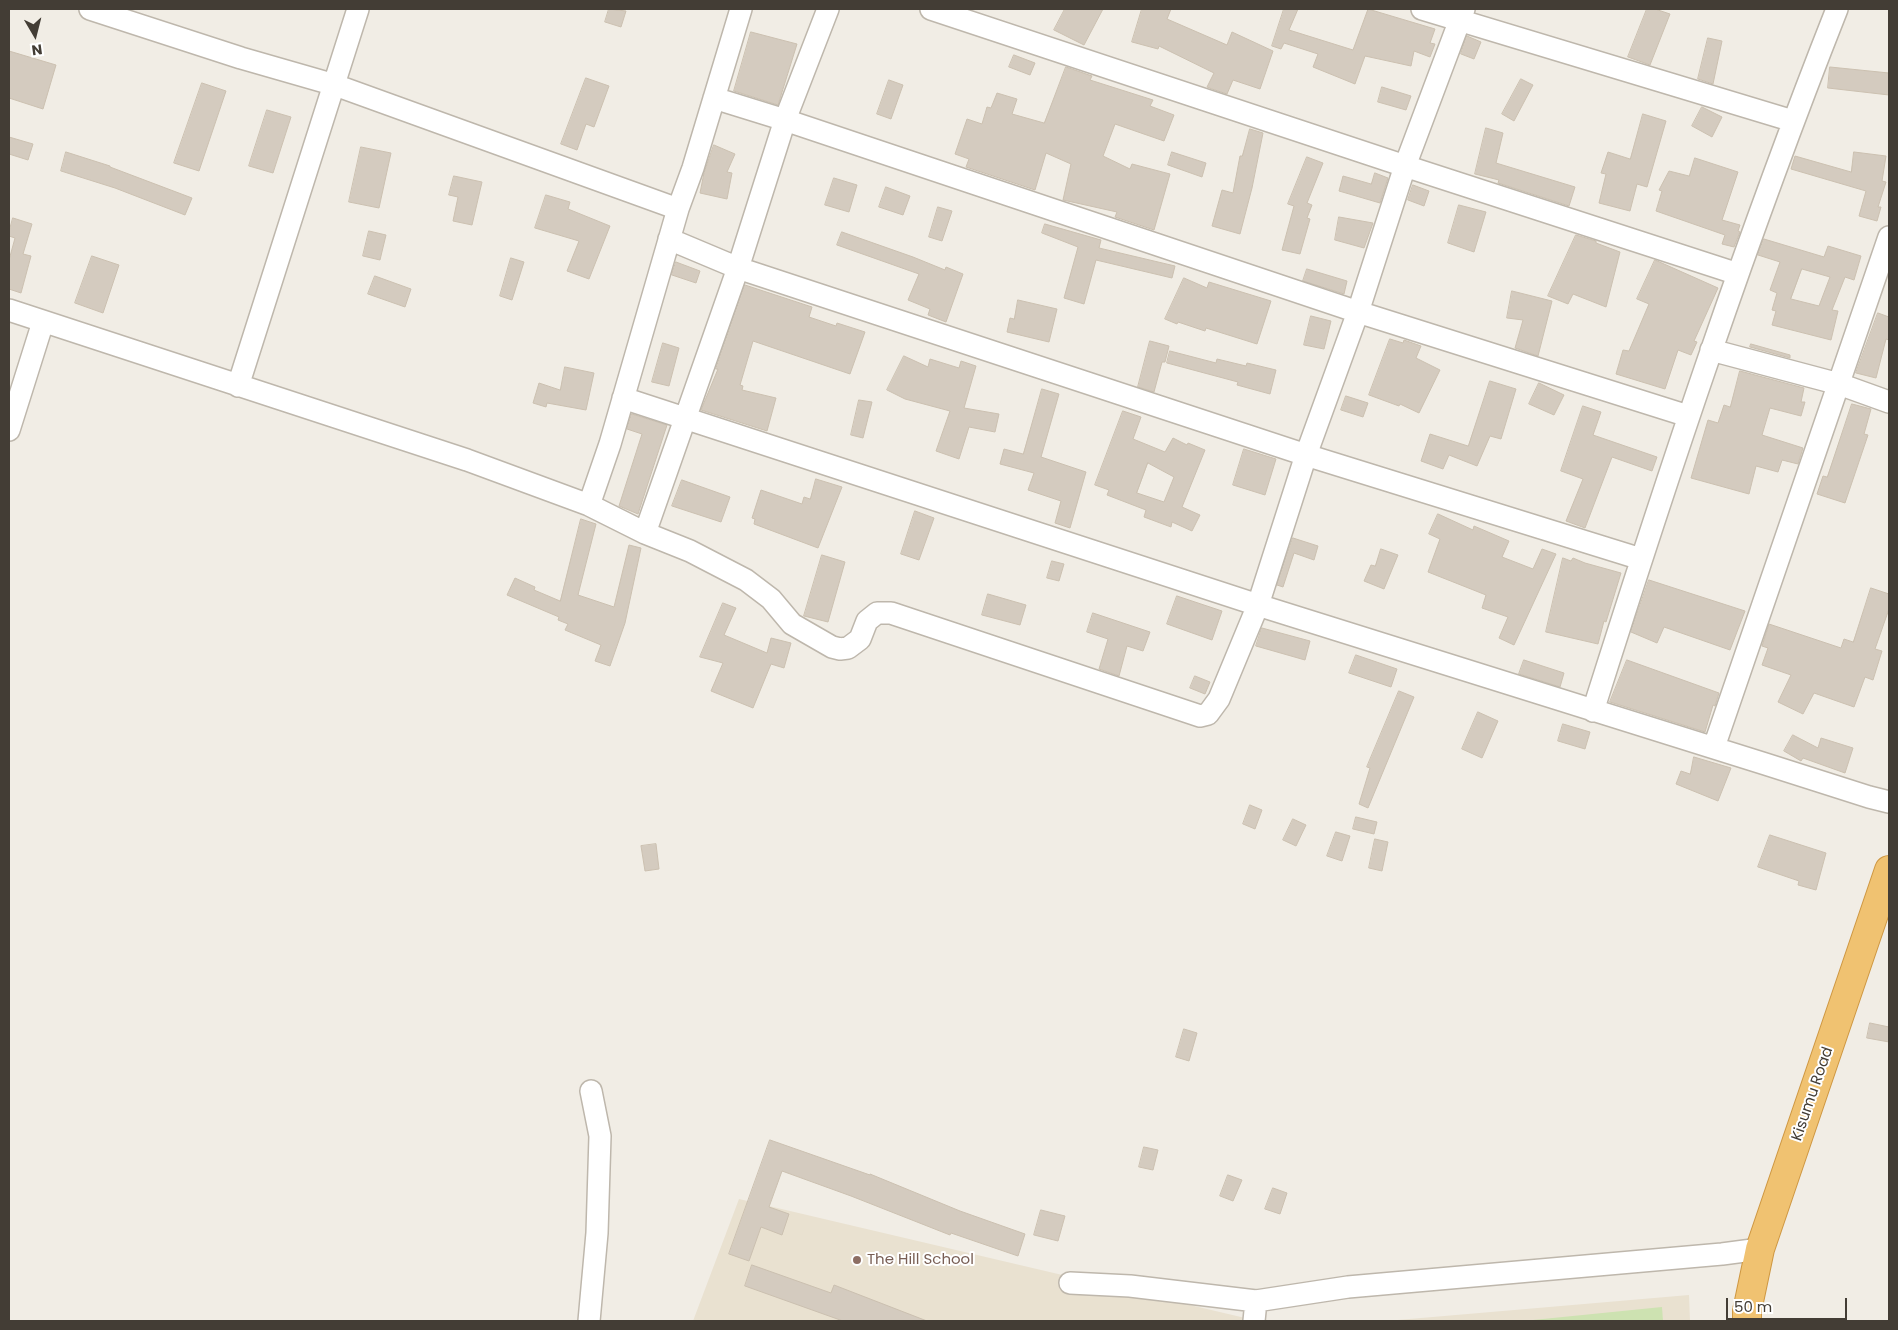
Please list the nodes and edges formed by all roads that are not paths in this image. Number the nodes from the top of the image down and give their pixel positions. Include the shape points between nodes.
1 (90, 9) edge
2 (358, 9) edge
3 (741, 9) edge
4 (828, 9) edge
5 (931, 9) edge
6 (1422, 9) edge
7 (1837, 9) edge
8 (1462, 15) edge
9 (335, 85) junction
10 (714, 98) junction
11 (784, 120) junction
12 (1793, 121) junction
13 (1405, 166) junction
14 (678, 209) junction
15 (1889, 237) edge
16 (669, 239) junction
17 (738, 268) junction
18 (1738, 274) junction
19 (9, 310) edge
20 (1358, 312) junction
21 (43, 322) junction
22 (1711, 350) junction
23 (1839, 384) junction
24 (238, 386) junction
25 (623, 398) junction
26 (1889, 402) edge
27 (1688, 416) junction
28 (686, 418) junction
29 (9, 430) edge
30 (1306, 455) junction
31 (589, 505) junction
32 (645, 533) junction
33 (1641, 559) junction
34 (1258, 605) junction
35 (1592, 711) junction
36 (1714, 747) junction
37 (1889, 802) edge
38 (1889, 870) edge
39 (591, 1092) dead end
40 (1760, 1249) junction
41 (1070, 1283) dead end
42 (1255, 1311) edge
43 (589, 1321) edge
44 (1746, 1321) edge

1 - 9 street
2 - 9 street
3 - 10 street
4 - 11 street
5 - 13 street
6 - 8 street
7 - 12 street
8 - 12 street
8 - 13 street
9 - 14 street
9 - 24 street
10 - 11 street
10 - 14 street
11 - 17 street
11 - 20 street
12 - 18 street
13 - 18 street
13 - 20 street
14 - 16 street
15 - 23 street
16 - 17 street
16 - 25 street
17 - 28 street
17 - 30 street
18 - 22 street
19 - 21 street
20 - 27 street
20 - 30 street
21 - 24 street
21 - 29 street
22 - 23 street
22 - 27 street
23 - 26 street
23 - 36 street
24 - 31 street via 467,460
25 - 28 street
25 - 31 street
27 - 33 street
28 - 32 street
28 - 34 street
30 - 33 street
30 - 34 street
31 - 32 street
32 - 34 street via 690,551 746,580 771,599 792,624 832,647 848,648 860,638 868,621 877,613 891,613 1200,716 1208,714 1219,699
33 - 35 street
34 - 35 street
35 - 36 street
36 - 37 street
38 - 40 highway, Kisumu Road
39 - 43 street via 600,1136 597,1233
40 - 42 street via 1348,1287
40 - 44 highway, Kisumu Road
41 - 42 street via 1130,1286

